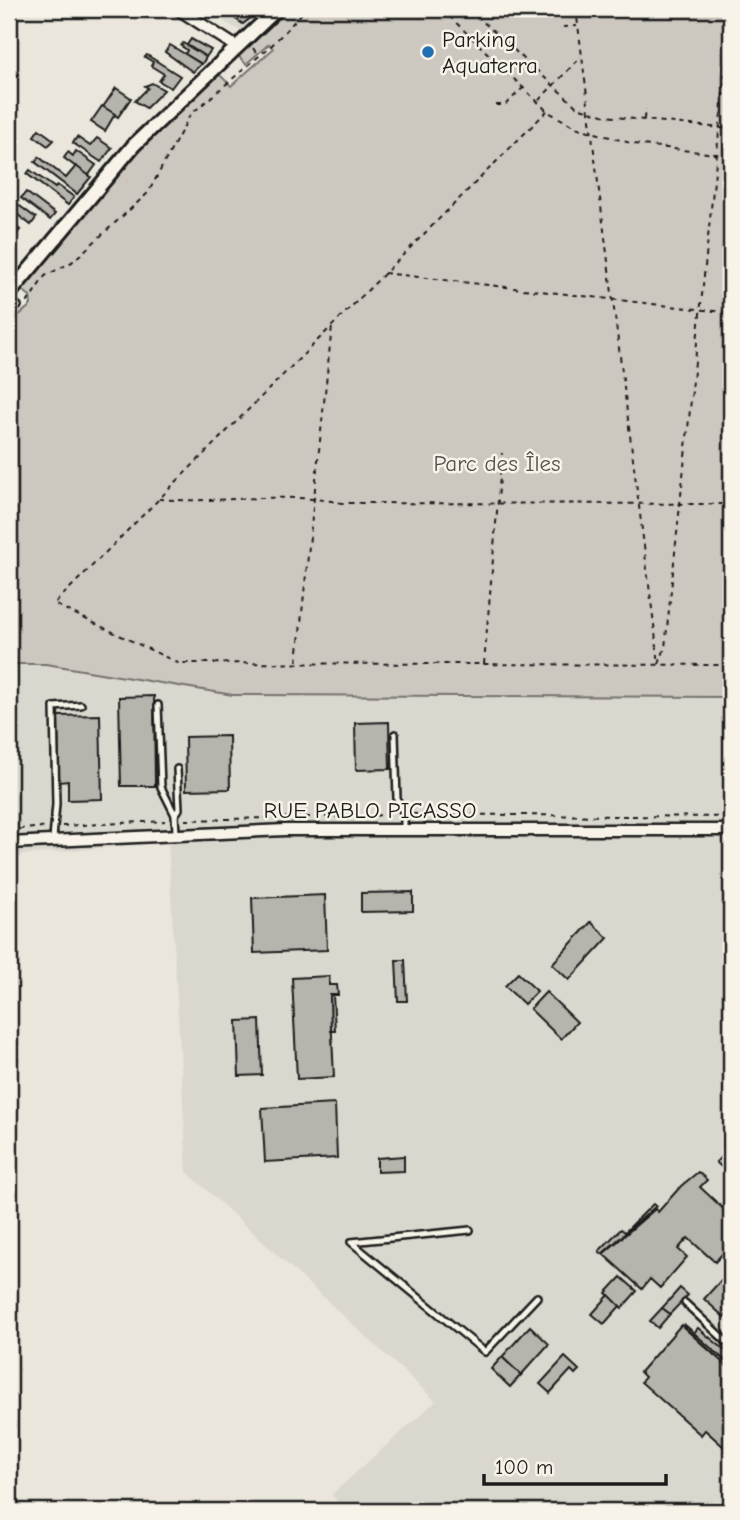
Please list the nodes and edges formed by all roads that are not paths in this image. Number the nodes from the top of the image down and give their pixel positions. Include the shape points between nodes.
1 (178, 9) edge
2 (277, 9) edge
3 (237, 47) junction
4 (9, 297) edge
5 (18, 306) dead end
6 (80, 705) dead end
7 (158, 705) dead end
8 (396, 734) dead end
9 (177, 769) dead end
10 (175, 818) junction
11 (404, 828) junction
12 (731, 830) edge
13 (176, 832) junction
14 (53, 839) junction
15 (9, 843) edge
16 (470, 1230) dead end
17 (537, 1297) dead end
18 (685, 1303) dead end
19 (731, 1346) edge

1 - 3 street
2 - 3 street
3 - 4 street via 134,145
4 - 5 lane
6 - 14 lane via 54,707
7 - 10 lane via 161,787
8 - 11 lane via 397,799
9 - 10 lane
10 - 13 lane
11 - 12 street, RUE PABLO PICASSO
11 - 13 street, RUE PABLO PICASSO
13 - 14 street, RUE PABLO PICASSO
14 - 15 street, RUE PABLO PICASSO
16 - 17 lane via 351,1242 485,1352
18 - 19 lane

